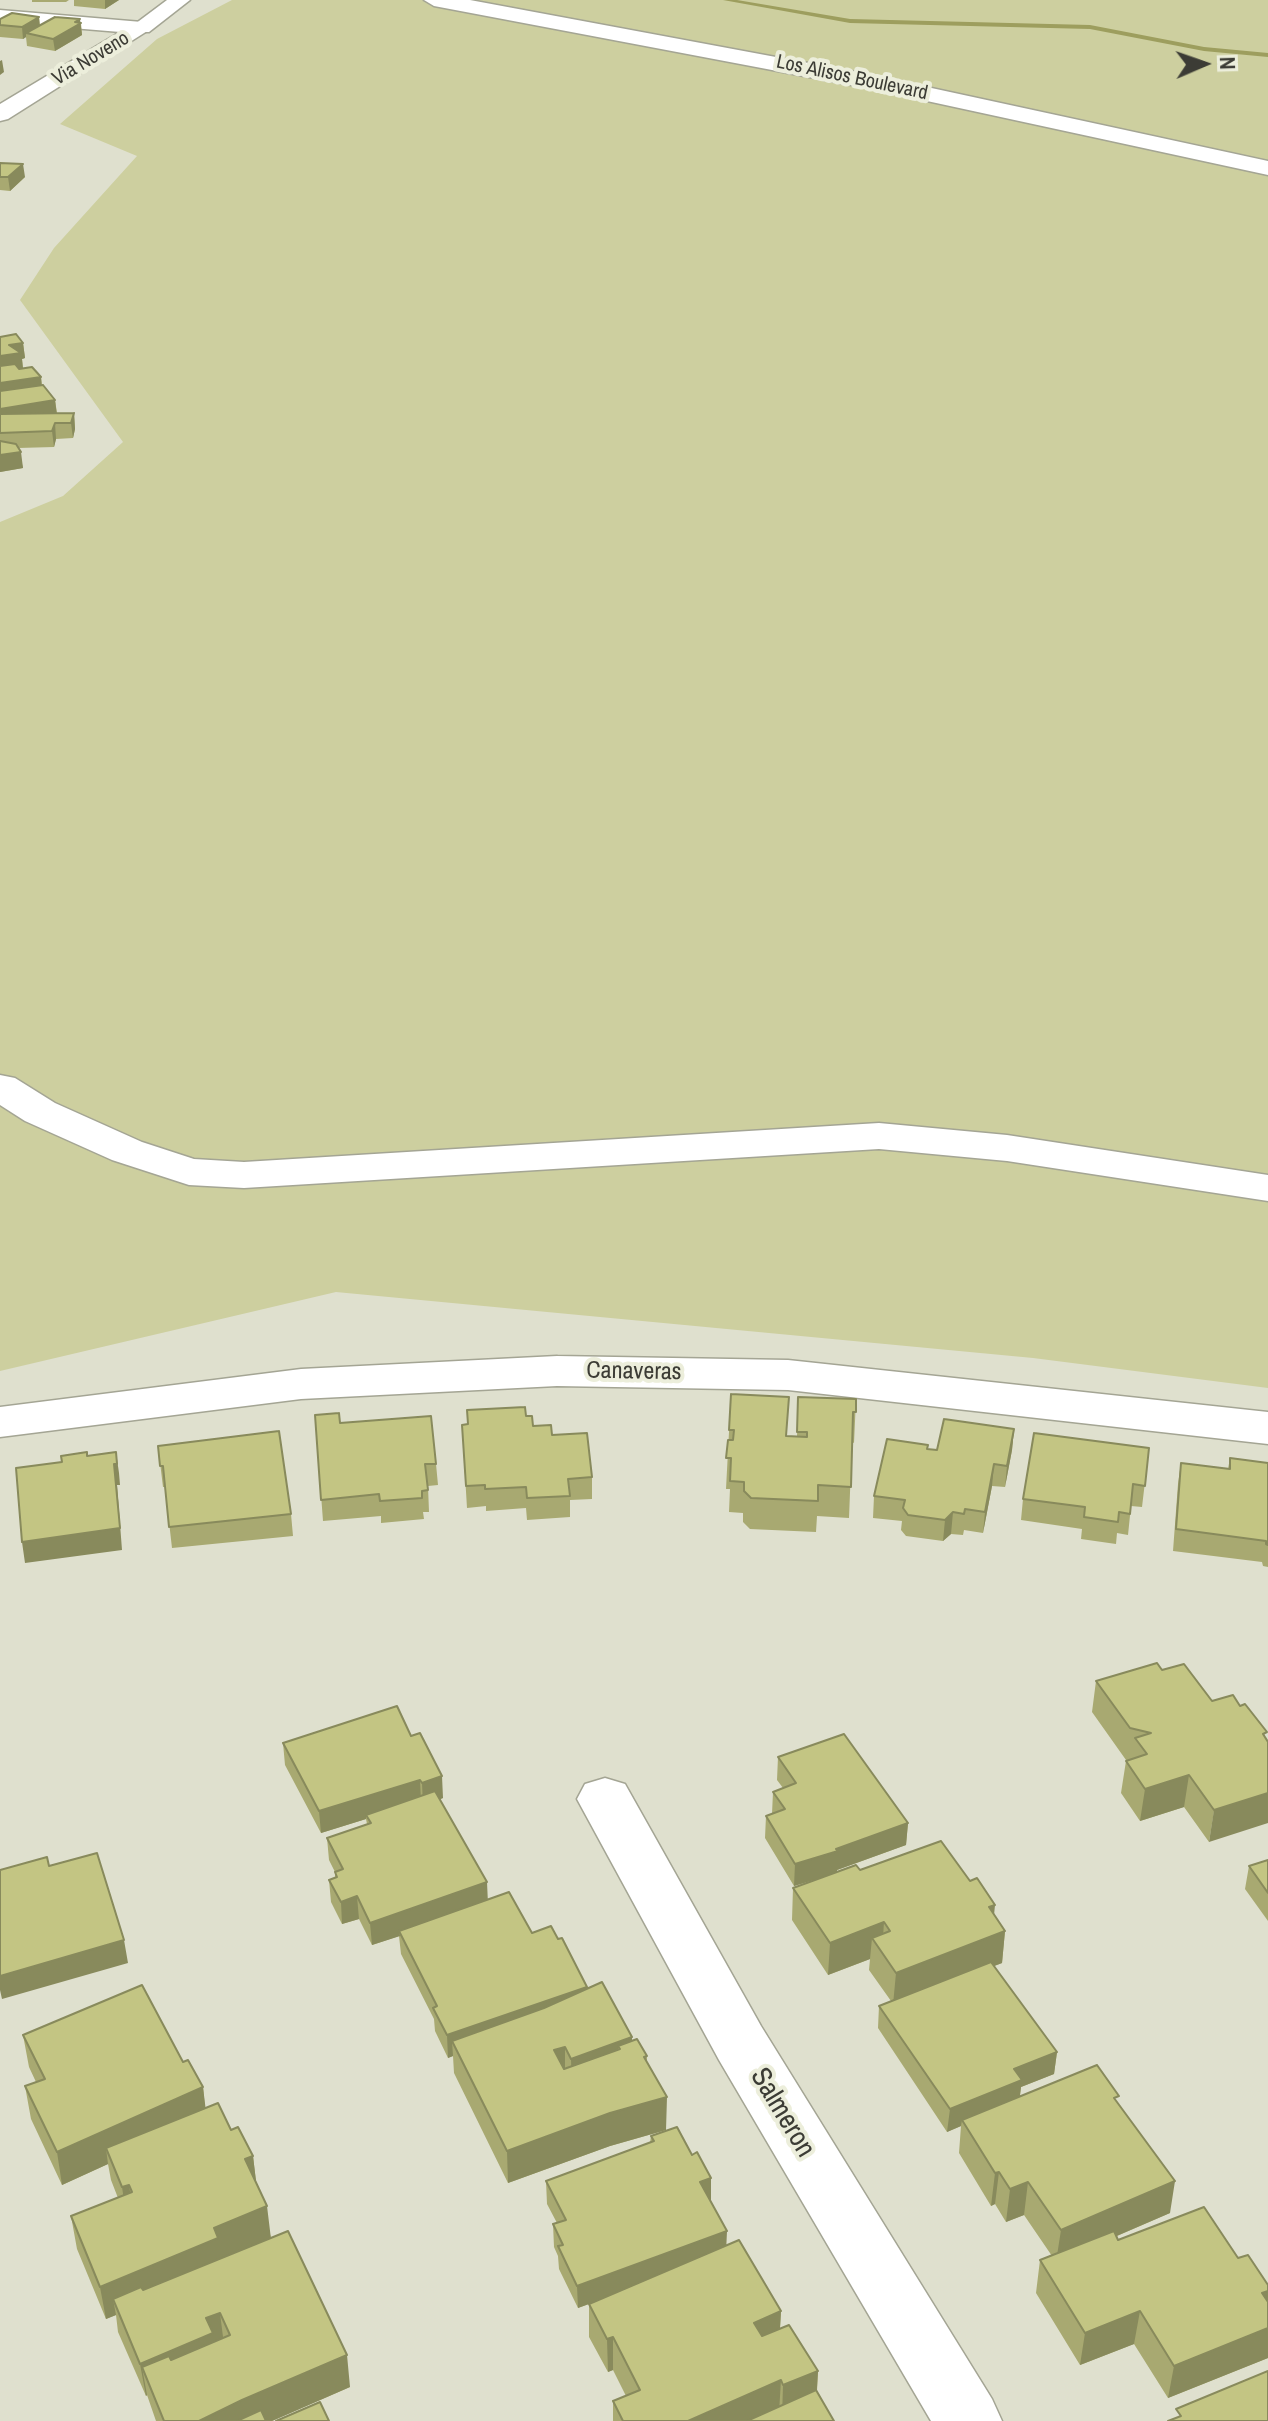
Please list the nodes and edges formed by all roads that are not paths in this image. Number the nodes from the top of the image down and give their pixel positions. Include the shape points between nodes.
1 (180, 0) edge
2 (434, 0) edge
3 (505, 0) edge
4 (0, 16) edge
5 (142, 28) junction
6 (3, 110) edge
7 (1268, 153) edge
8 (1268, 168) edge
9 (0, 1087) edge
10 (1268, 1188) edge
11 (0, 1422) edge
12 (1268, 1428) edge
13 (605, 1799) dead end
14 (968, 2421) edge

1 - 5 street, Via Noveno
2 - 8 street, Los Alisos Boulevard via 867,81
3 - 7 street, Los Alisos Boulevard via 978,89
4 - 5 street
5 - 6 street, Via Noveno
9 - 10 street via 40,1112 189,1172 244,1175 879,1136 1007,1148
11 - 12 street, Canaveras via 301,1384 557,1371 788,1375
13 - 14 street, Salmeron via 740,2043

